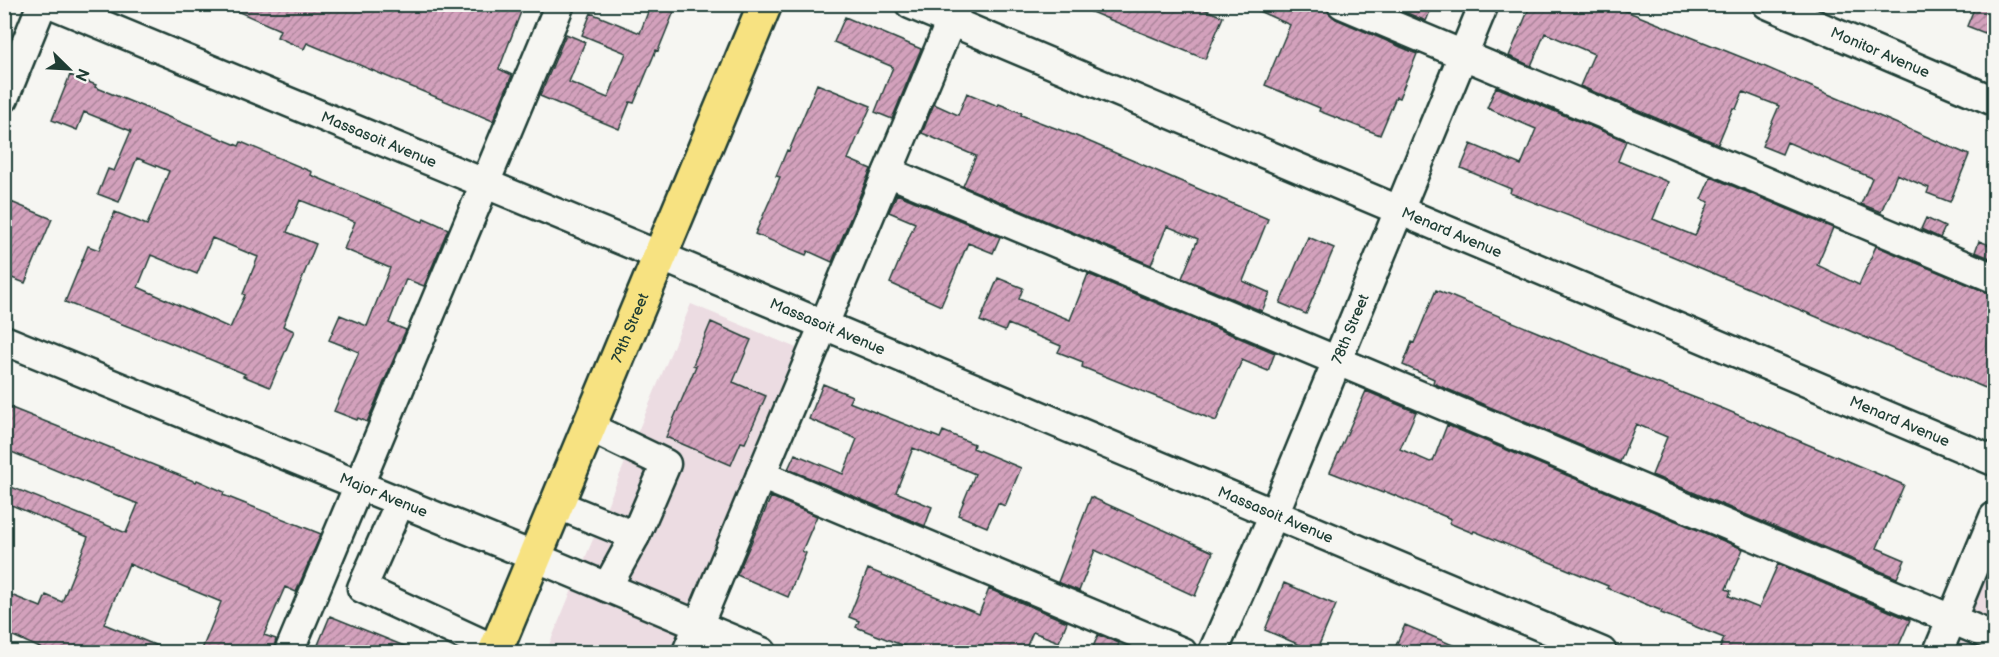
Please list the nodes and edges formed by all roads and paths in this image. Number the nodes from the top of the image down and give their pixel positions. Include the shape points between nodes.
1 (42, 4) edge
2 (52, 4) edge
3 (560, 4) edge
4 (765, 4) edge
5 (910, 4) edge
6 (1342, 4) edge
7 (1484, 4) edge
8 (1767, 4) edge
9 (954, 13) edge
10 (1463, 55) junction
11 (4, 98) edge
12 (1995, 101) edge
13 (888, 172) junction
14 (485, 183) junction
15 (1399, 210) junction
16 (660, 256) junction
17 (1995, 278) edge
18 (824, 325) junction
19 (4, 340) edge
20 (1337, 361) junction
21 (589, 426) junction
22 (1995, 461) edge
23 (761, 475) junction
24 (359, 484) junction
25 (400, 502) junction
26 (556, 504) junction
27 (1274, 514) junction
28 (1995, 517) edge
29 (635, 536) junction
30 (534, 557) junction
31 (607, 587) junction
32 (1952, 619) junction
33 (698, 626) junction
34 (1995, 636) edge
35 (495, 651) edge
36 (289, 652) edge
37 (687, 652) edge
38 (762, 652) edge
39 (1182, 652) edge
40 (1214, 652) edge
41 (1602, 652) edge
42 (1938, 652) edge

1 - 11 street
2 - 14 street, Massasoit Avenue
3 - 14 street
4 - 16 main road, 79th Street
5 - 9 street, Menard Avenue
6 - 10 street
7 - 10 street, 78th Street
8 - 12 street, Monitor Avenue
9 - 13 street
9 - 15 street, Menard Avenue
10 - 15 street, 78th Street
10 - 17 street
13 - 18 street
13 - 20 street
14 - 16 street, Massasoit Avenue
14 - 24 street
15 - 20 street, 78th Street
15 - 22 street, Menard Avenue
16 - 18 street, Massasoit Avenue
16 - 21 main road, 79th Street
18 - 23 street
18 - 27 street, Massasoit Avenue
19 - 24 street, Major Avenue
20 - 27 street, 78th Street
20 - 32 street
21 - 26 main road, 79th Street
21 - 29 street via 666,464
23 - 33 street
23 - 39 street
24 - 25 street, Major Avenue
24 - 36 street
25 - 30 street, Major Avenue
25 - 35 street via 362,588
26 - 29 street
26 - 30 main road, 79th Street
27 - 40 street, 78th Street
27 - 41 street, Massasoit Avenue
28 - 32 street
29 - 31 street
30 - 31 street, Major Avenue
30 - 35 main road, 79th Street
31 - 33 street, Major Avenue
32 - 34 street
32 - 42 street
33 - 37 street
33 - 38 street, Major Avenue

